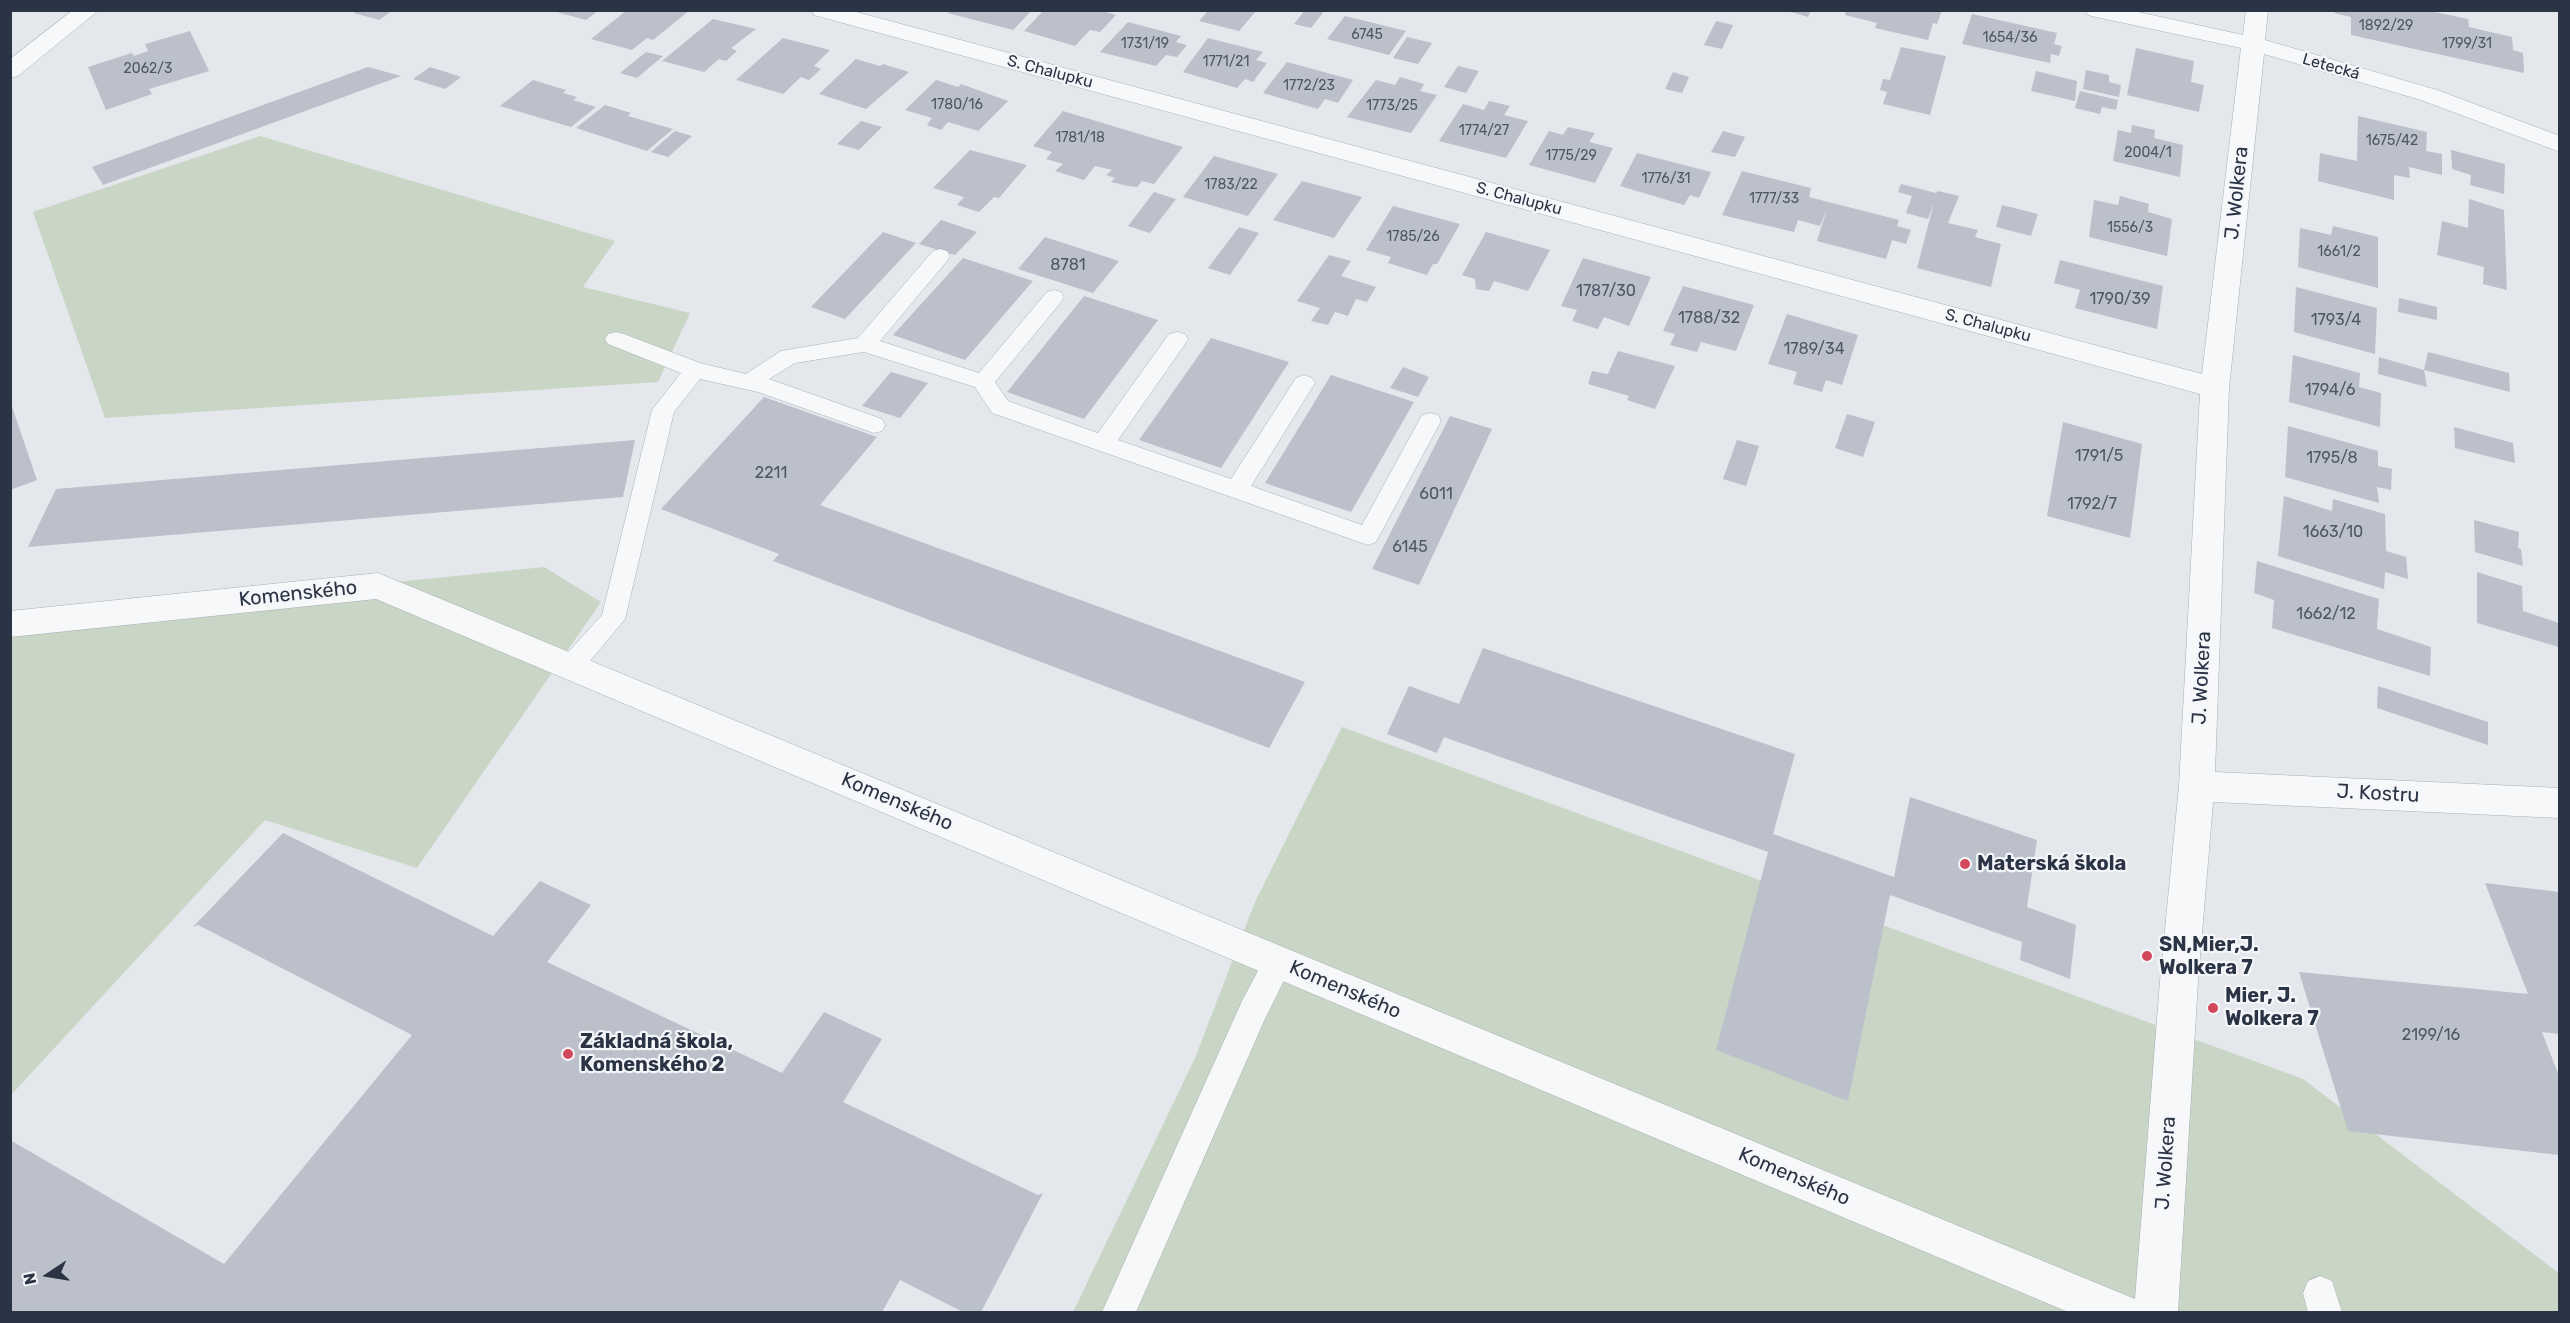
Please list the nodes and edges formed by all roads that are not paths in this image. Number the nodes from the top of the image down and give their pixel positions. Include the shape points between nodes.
1 (88, 10) edge
2 (822, 10) edge
3 (911, 10) edge
4 (2096, 10) edge
5 (2257, 10) edge
6 (888, 28) junction
7 (2253, 44) junction
8 (10, 70) edge
9 (2559, 145) edge
10 (940, 256) dead end
11 (1054, 297) dead end
12 (616, 339) dead end
13 (1177, 339) dead end
14 (865, 344) junction
15 (695, 370) junction
16 (749, 382) junction
17 (983, 382) junction
18 (1304, 383) dead end
19 (2216, 388) junction
20 (1430, 421) dead end
21 (874, 425) dead end
22 (1103, 443) junction
23 (1236, 490) junction
24 (10, 624) edge
25 (571, 666) junction
26 (2197, 786) junction
27 (2559, 803) edge
28 (1278, 962) junction
29 (1119, 1312) edge
30 (2120, 1312) edge
31 (2156, 1312) edge

1 - 8 street
2 - 6 street, S. Chalupku
3 - 6 street
4 - 7 street, Letecká
5 - 7 street, J. Wolkera
6 - 19 street, S. Chalupku
7 - 9 street, Letecká via 2429,95
7 - 19 street, J. Wolkera
10 - 14 lane
11 - 17 lane
12 - 15 lane
13 - 22 lane
14 - 16 lane via 789,356
14 - 17 lane
15 - 16 lane
15 - 25 lane via 663,410 613,619
16 - 21 lane
17 - 22 lane via 1000,407
18 - 23 lane
19 - 26 street, J. Wolkera
20 - 23 lane via 1368,536
22 - 23 lane
24 - 25 street, Komenského via 378,586
25 - 28 street, Komenského
26 - 27 street, J. Kostru
26 - 31 street, J. Wolkera
28 - 29 lane
28 - 30 street, Komenského

